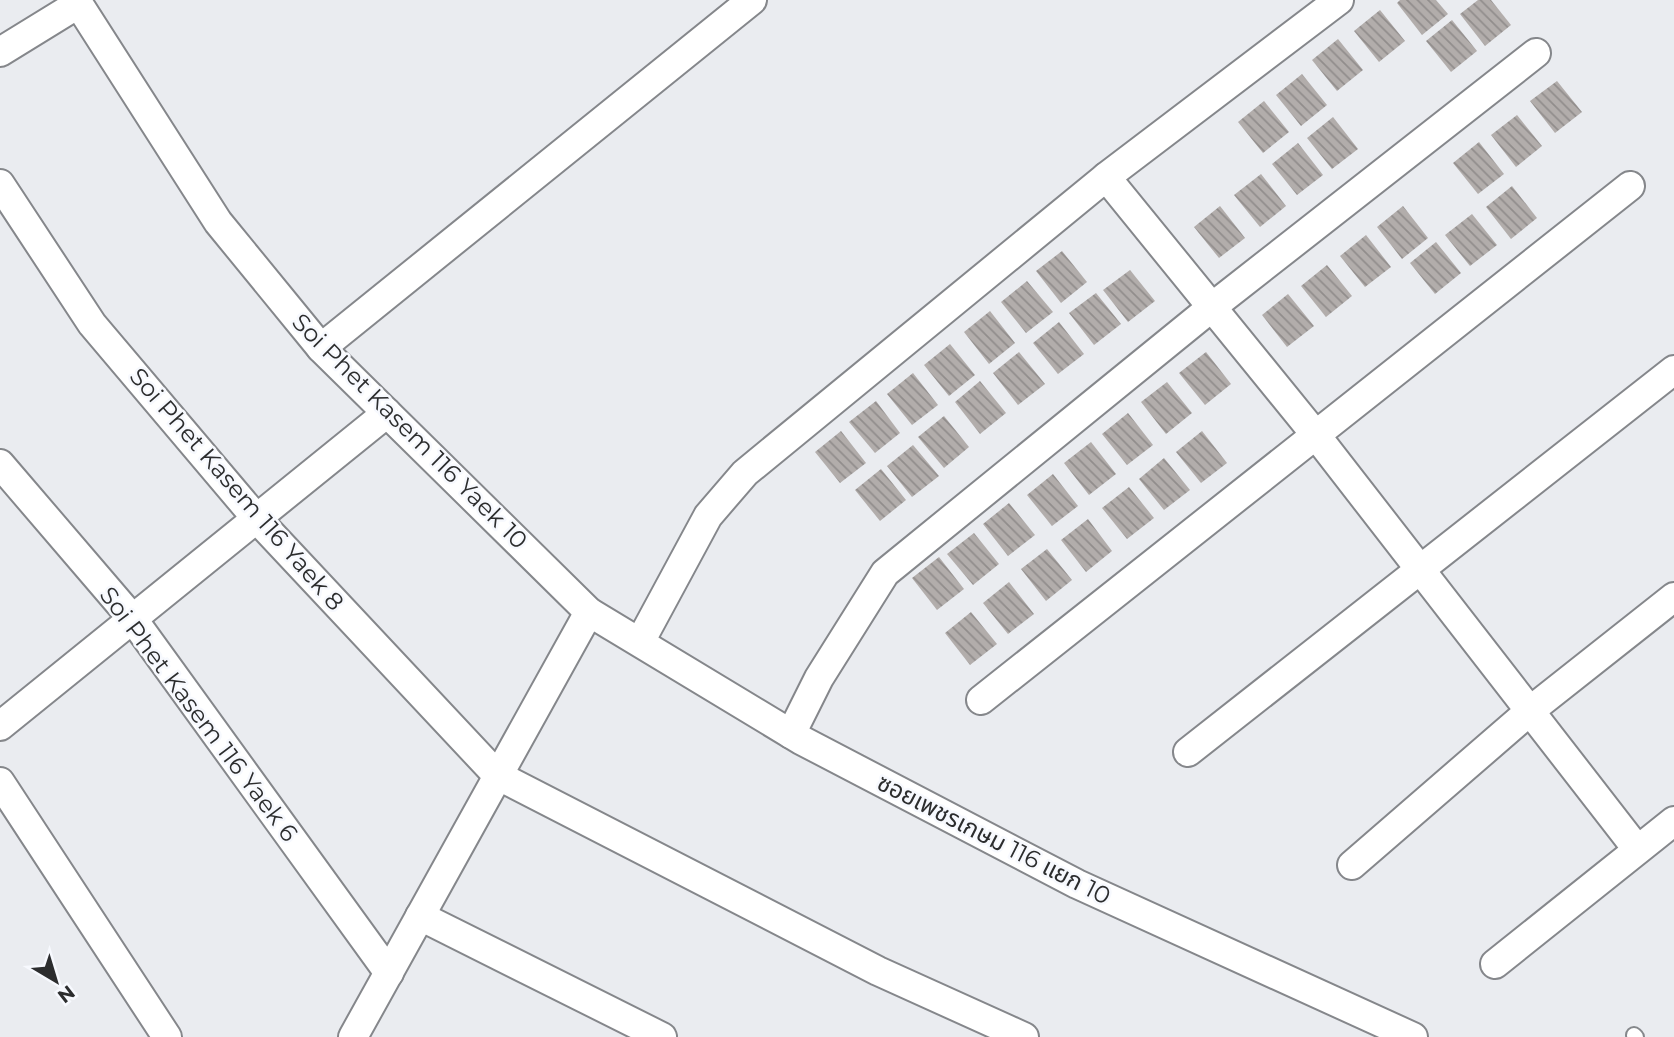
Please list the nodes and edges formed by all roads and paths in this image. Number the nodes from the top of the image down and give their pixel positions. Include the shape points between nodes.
1 (752, 0) edge
2 (1339, 0) edge
3 (77, 2) edge
4 (0, 52) edge
5 (1536, 53) dead end
6 (1106, 177) junction
7 (0, 184) edge
8 (1630, 186) dead end
9 (1212, 307) junction
10 (321, 348) junction
11 (1674, 370) edge
12 (387, 413) junction
13 (1315, 434) junction
14 (0, 464) edge
15 (257, 519) junction
16 (1422, 571) junction
17 (1674, 597) edge
18 (589, 612) junction
19 (132, 618) junction
20 (640, 642) junction
21 (981, 700) dead end
22 (1531, 710) junction
23 (0, 726) edge
24 (791, 734) junction
25 (1188, 752) dead end
26 (497, 775) junction
27 (0, 782) edge
28 (1674, 821) edge
29 (1637, 849) junction
30 (1352, 865) dead end
31 (420, 916) junction
32 (1495, 964) dead end
33 (389, 973) junction
34 (167, 1037) edge
35 (353, 1037) edge
36 (662, 1037) edge
37 (1024, 1037) edge
38 (1413, 1037) edge

1 - 10 street
2 - 6 street
3 - 4 street
3 - 10 street, Soi Phet Kasem 116 Yaek 10 via 218,222
5 - 9 street
6 - 9 street
6 - 20 street via 745,473 708,516
7 - 15 street, Soi Phet Kasem 116 Yaek 8 via 92,324
8 - 13 street
9 - 13 street
9 - 24 street via 885,573 819,678
10 - 12 street, Soi Phet Kasem 116 Yaek 10
11 - 16 street
12 - 15 street
12 - 18 street, Soi Phet Kasem 116 Yaek 10
13 - 16 street
13 - 21 street
14 - 19 street, Soi Phet Kasem 116 Yaek 6
15 - 19 street
15 - 26 street, Soi Phet Kasem 116 Yaek 8
16 - 22 street
16 - 25 street
17 - 22 street
18 - 20 street, ซอยเพชรเกษม 116 แยก 10
18 - 26 street
19 - 23 street
19 - 33 street, Soi Phet Kasem 116 Yaek 6
20 - 24 street, ซอยเพชรเกษม 116 แยก 10
22 - 29 street
22 - 30 street
24 - 38 street, ซอยเพชรเกษม 116 แยก 10 via 1077,884
26 - 31 street
26 - 37 street, Soi Phet Kasem 116 Yaek 8 via 878,971
27 - 34 street
28 - 29 street
29 - 32 street
31 - 33 street
31 - 36 street
33 - 35 street

